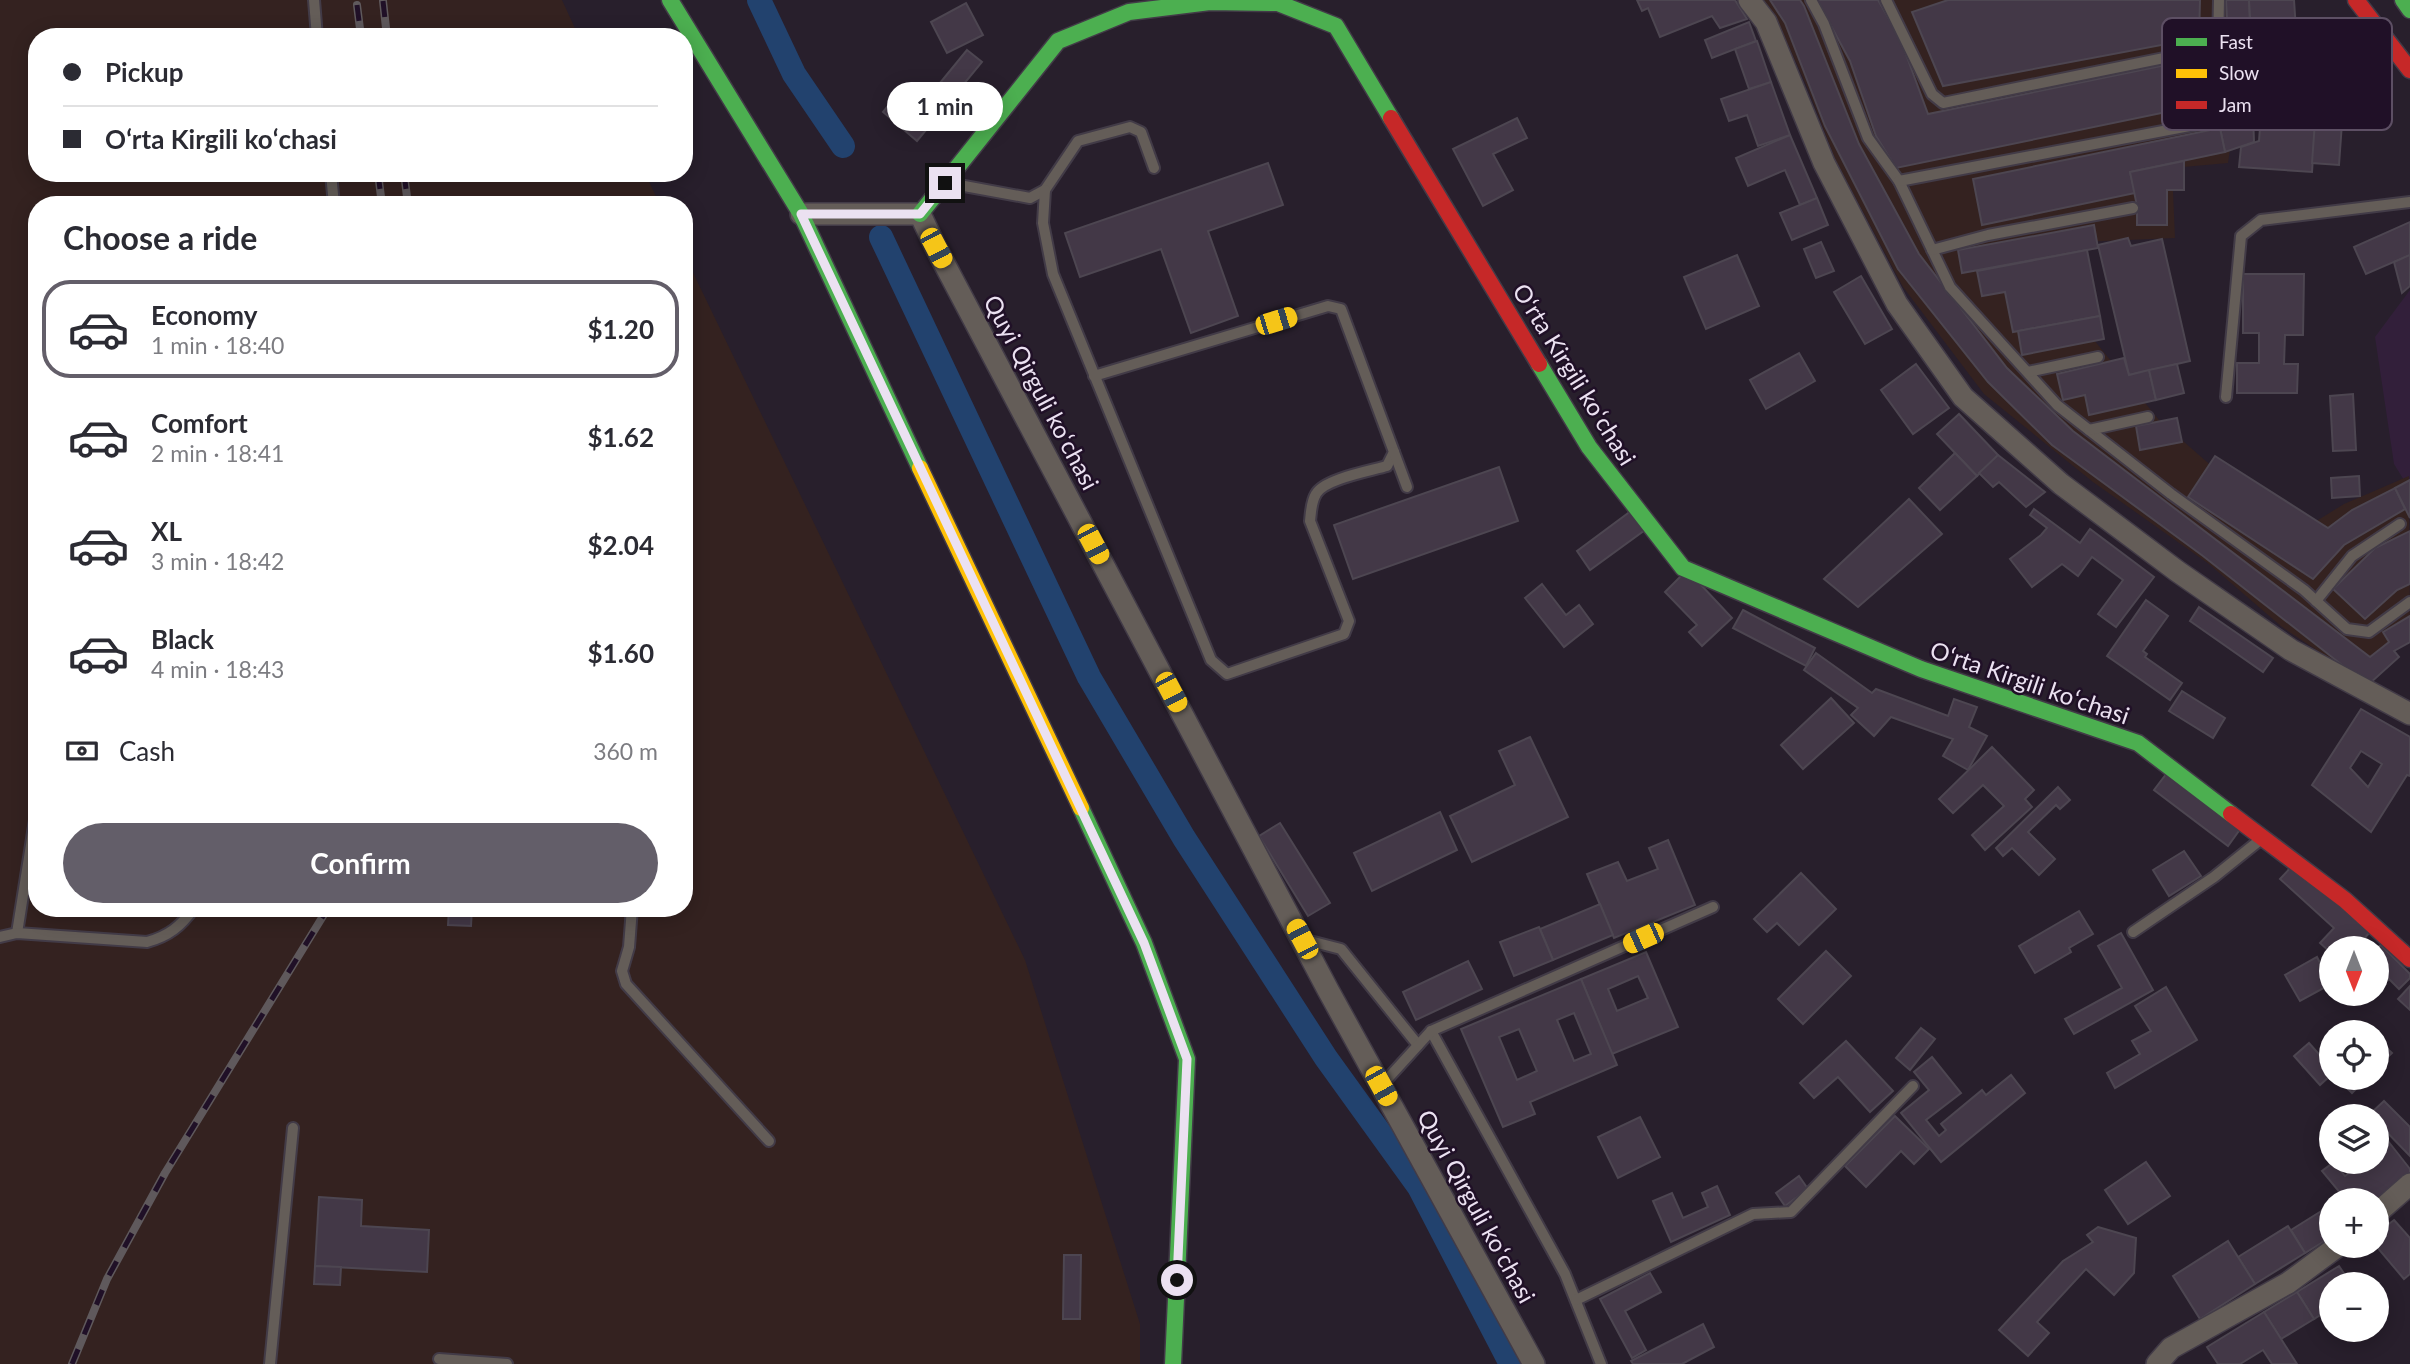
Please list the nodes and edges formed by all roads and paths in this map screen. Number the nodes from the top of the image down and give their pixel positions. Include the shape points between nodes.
1 (314, 0) edge
2 (670, 0) edge
3 (1749, 0) edge
4 (1811, 0) edge
5 (1885, 0) edge
6 (2219, 0) edge
7 (2356, 0) edge
8 (2403, 0) edge
9 (2410, 10) edge
10 (2219, 18) edge
11 (2370, 18) edge
12 (316, 28) edge
13 (687, 28) edge
14 (693, 38) edge
15 (2392, 47) edge
16 (2162, 58) edge
17 (2410, 70) edge
18 (2168, 130) edge
19 (1154, 168) dead end
20 (1899, 181) junction
21 (945, 183) junction
22 (1045, 190) junction
23 (2410, 202) edge
24 (2133, 208) dead end
25 (801, 214) junction
26 (920, 214) junction
27 (1932, 250) junction
28 (2098, 357) dead end
29 (2028, 372) junction
30 (1094, 376) junction
31 (2226, 397) dead end
32 (2148, 417) dead end
33 (2089, 430) junction
34 (1394, 452) junction
35 (1407, 487) dead end
36 (2400, 524) dead end
37 (2316, 601) junction
38 (2410, 602) edge
39 (2410, 713) edge
40 (2263, 838) junction
41 (28, 864) edge
42 (1713, 907) dead end
43 (188, 917) edge
44 (631, 917) edge
45 (2133, 932) dead end
46 (17, 933) junction
47 (0, 937) edge
48 (1302, 939) junction
49 (2410, 959) edge
50 (1431, 1031) junction
51 (1418, 1045) junction
52 (1381, 1086) junction
53 (1913, 1086) dead end
54 (293, 1128) dead end
55 (769, 1141) dead end
56 (2410, 1184) edge
57 (2389, 1203) edge
58 (2322, 1258) edge
59 (1576, 1300) junction
60 (439, 1359) dead end
61 (270, 1364) edge
62 (508, 1364) edge
63 (1173, 1364) edge
64 (1534, 1364) edge
65 (1601, 1364) edge
66 (2157, 1364) edge

1 - 12 lane
2 - 13 street
3 - 39 street via 1766,22 1824,163 1898,304 1963,397 2061,484 2177,571 2291,650
4 - 20 lane via 1868,138
5 - 16 lane via 1932,94 1943,103
6 - 10 lane
7 - 11 street
8 - 9 street
14 - 25 street
15 - 17 street
18 - 20 lane
19 - 22 lane via 1141,132 1130,127 1078,141
20 - 27 lane
21 - 22 lane via 1030,198
21 - 26 street, Oʻrta Kirgili koʻchasi
21 - 40 street, Oʻrta Kirgili koʻchasi via 1058,41 1129,12 1210,2 1278,3 1336,26 1589,447 1683,568 1921,669 2138,743
22 - 30 lane via 1043,223 1053,274
23 - 31 lane via 2261,220 2241,236
24 - 27 lane
25 - 26 street
25 - 63 street via 1144,943 1187,1059
26 - 48 street, Quyi Qirguli koʻchasi
27 - 29 lane via 1950,287
28 - 29 lane
29 - 33 lane via 2057,405
30 - 34 lane via 1328,306 1341,309
30 - 34 lane via 1211,660 1227,674 1344,634 1349,621 1310,522 1312,508 1316,494 1326,484 1387,466
32 - 33 lane
33 - 37 lane
34 - 35 lane
36 - 37 lane via 2352,556
37 - 38 lane via 2347,629 2369,632
40 - 45 lane
40 - 49 street, Oʻrta Kirgili koʻchasi via 2345,900
41 - 46 lane
42 - 50 lane
43 - 46 lane via 164,937 147,942
44 - 55 lane via 622,971 626,984
46 - 47 lane
48 - 51 lane via 1341,949
48 - 52 street, Quyi Qirguli koʻchasi
50 - 51 lane
50 - 59 lane
51 - 52 lane
52 - 64 street, Quyi Qirguli koʻchasi
53 - 59 lane via 1791,1212 1753,1214
54 - 61 lane
56 - 57 street
58 - 66 street via 2288,1283 2171,1348
59 - 65 lane
60 - 62 lane

